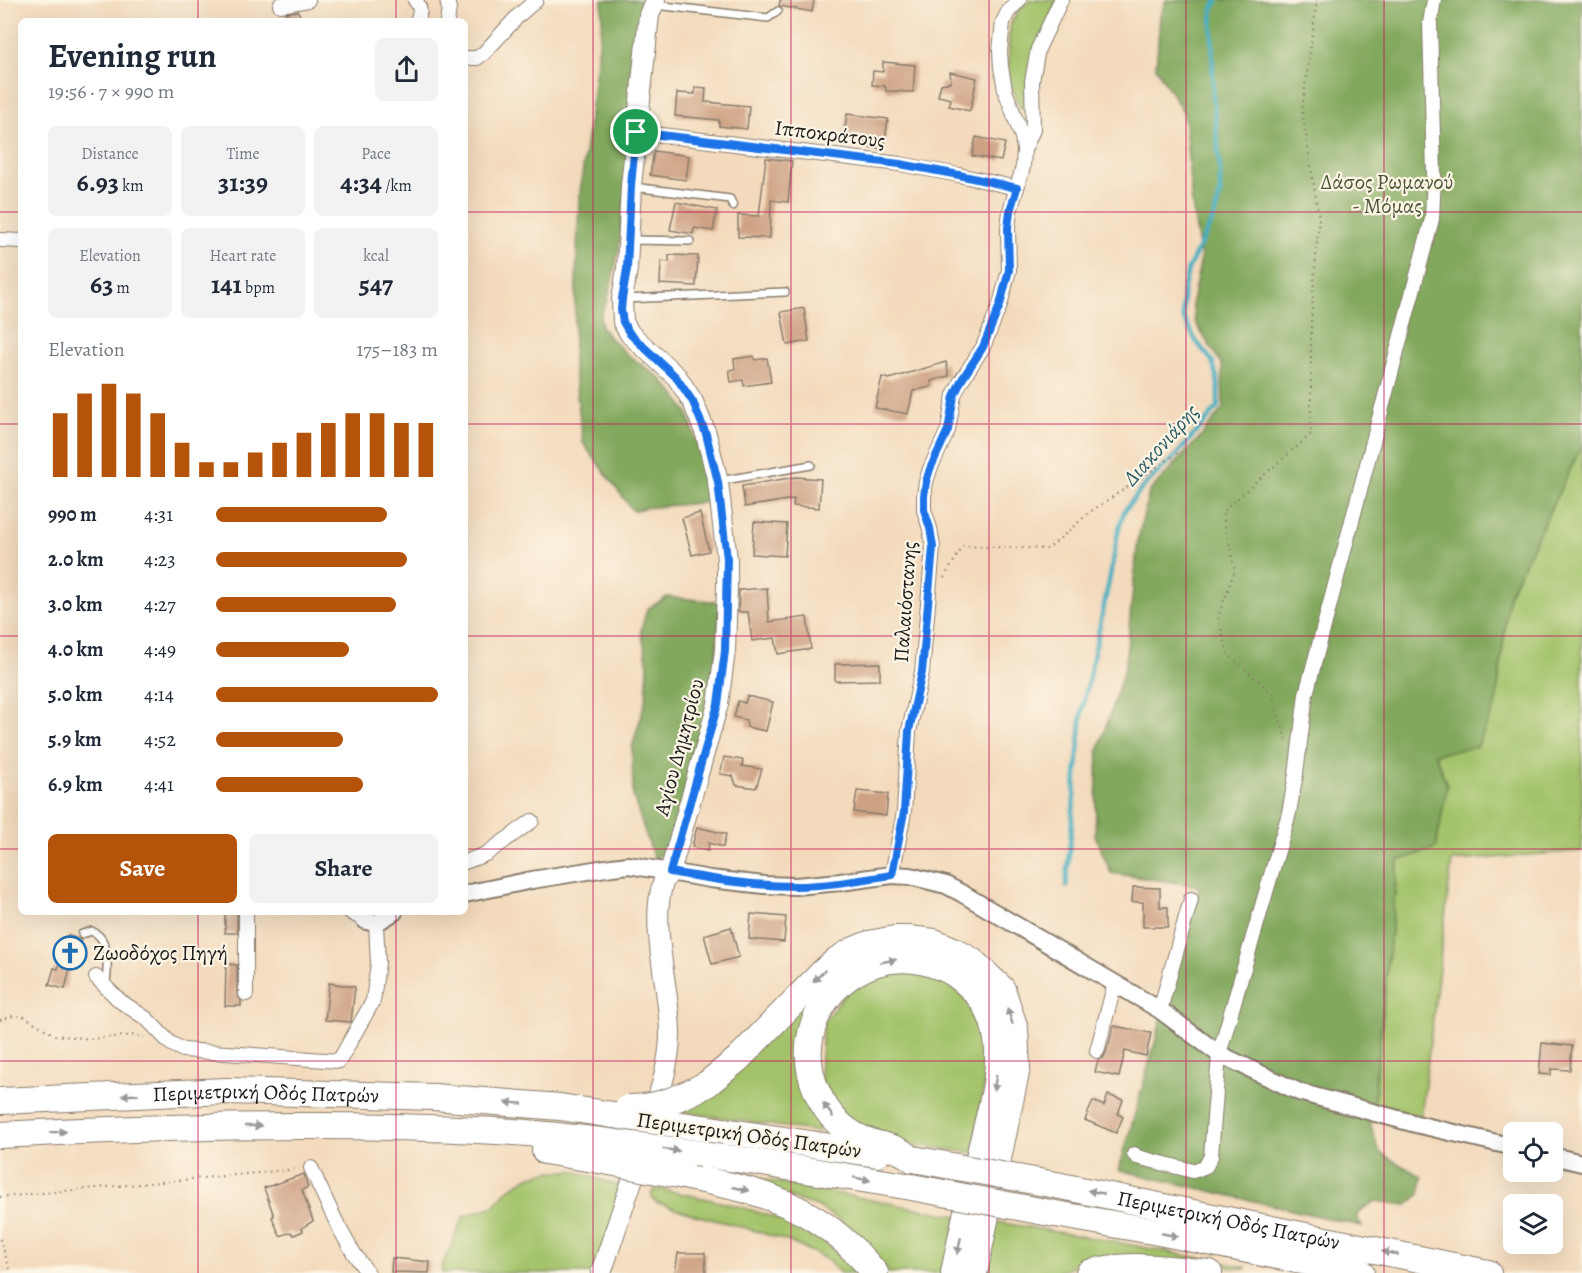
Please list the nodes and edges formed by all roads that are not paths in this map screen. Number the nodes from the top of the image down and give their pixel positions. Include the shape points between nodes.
1 (308, 0) edge
2 (415, 0) edge
3 (447, 0) edge
4 (536, 0) edge
5 (1019, 0) edge
6 (1061, 0) edge
7 (1434, 0) edge
8 (654, 2) edge
9 (280, 4) dead end
10 (778, 11) dead end
11 (418, 18) edge
12 (447, 18) edge
13 (468, 58) edge
14 (636, 132) junction
15 (1024, 150) junction
16 (631, 186) junction
17 (1017, 188) junction
18 (733, 206) dead end
19 (0, 240) edge
20 (628, 240) junction
21 (18, 241) edge
22 (690, 241) dead end
23 (784, 292) dead end
24 (622, 299) junction
25 (811, 465) dead end
26 (718, 482) junction
27 (532, 821) dead end
28 (468, 861) edge
29 (670, 872) junction
30 (892, 875) junction
31 (468, 893) edge
32 (1191, 899) dead end
33 (246, 915) edge
34 (364, 917) edge
35 (82, 934) dead end
36 (101, 982) joint
37 (1115, 983) junction
38 (246, 994) dead end
39 (1160, 1010) junction
40 (1097, 1051) dead end
41 (1219, 1054) junction
42 (0, 1101) edge
43 (616, 1112) junction
44 (0, 1135) edge
45 (1503, 1144) edge
46 (600, 1150) junction
47 (1134, 1154) dead end
48 (1563, 1159) edge
49 (913, 1160) junction
50 (1582, 1163) edge
51 (311, 1168) road end
52 (368, 1273) edge
53 (601, 1273) edge
54 (875, 1273) edge
55 (954, 1273) edge
56 (974, 1273) edge
57 (1089, 1273) edge
58 (1209, 1273) edge
59 (1361, 1273) edge
60 (1488, 1273) edge

1 - 9 street
2 - 11 street via 420,10
3 - 12 street
4 - 13 street via 484,53
5 - 15 street, Παλαιόστανης via 1003,22 1000,51 1005,90
6 - 15 street via 1038,49 1032,81 1033,130
7 - 41 street via 1430,23 1432,219 1306,694 1289,813
8 - 10 lane via 768,18
8 - 14 main road, Αγίου Δημητρίου via 649,15
14 - 16 main road, Αγίου Δημητρίου
14 - 17 street, Ιπποκράτους via 900,164
15 - 17 street, Παλαιόστανης
16 - 18 lane via 730,199
16 - 20 main road, Αγίου Δημητρίου
17 - 30 street, Παλαιόστανης via 1008,228 1009,270 1000,305 983,347 954,396 948,430 926,482 924,510 933,547 928,606 922,672 909,731 904,812
19 - 21 street
20 - 22 lane
20 - 24 main road, Αγίου Δημητρίου
23 - 24 lane
24 - 26 main road, Αγίου Δημητρίου via 626,329 676,377 693,402
25 - 26 lane
26 - 29 main road, Αγίου Δημητρίου via 727,559 722,676 711,731
27 - 28 street via 486,854
29 - 30 street via 796,886
29 - 31 street via 637,866 612,867
29 - 53 main road, Αγίου Δημητρίου via 663,882 658,925 669,1006 668,1061
30 - 37 street via 946,885
32 - 39 street
33 - 38 street
34 - 36 street via 378,963 373,1001 339,1061 183,1050
35 - 36 lane via 92,931 101,938 108,973
37 - 39 street
37 - 40 street
39 - 41 street
41 - 45 street via 1299,1092
41 - 47 street via 1206,1166 1193,1171
43 -> 42 highway, Περιμετρική Οδός Πατρών via 434,1097 226,1091
43 - 49 highway, Περιμετρική Οδός Πατρών, bridge
56 -> 43 highway, bridge via 1017,1068 1015,1029 1002,989 972,961 934,942 881,941 854,950 823,972 738,1059 707,1084 664,1104
44 -> 46 highway, Περιμετρική Οδός Πατρών via 196,1126 406,1127 499,1131
46 -> 54 highway, bridge via 684,1176 744,1189 794,1207 846,1241
46 -> 59 highway, Περιμετρική Οδός Πατρών, bridge via 700,1154 766,1163 1164,1233
48 - 50 street
49 -> 55 highway via 897,1150 855,1136 836,1121 813,1084 807,1054 816,1015 837,987 867,965 896,959 923,961 955,974 980,996 995,1028 998,1047 992,1102
60 -> 49 highway, Περιμετρική Οδός Πατρών, bridge via 1056,1185
51 - 52 street via 348,1245
57 - 58 highway via 1148,1268

